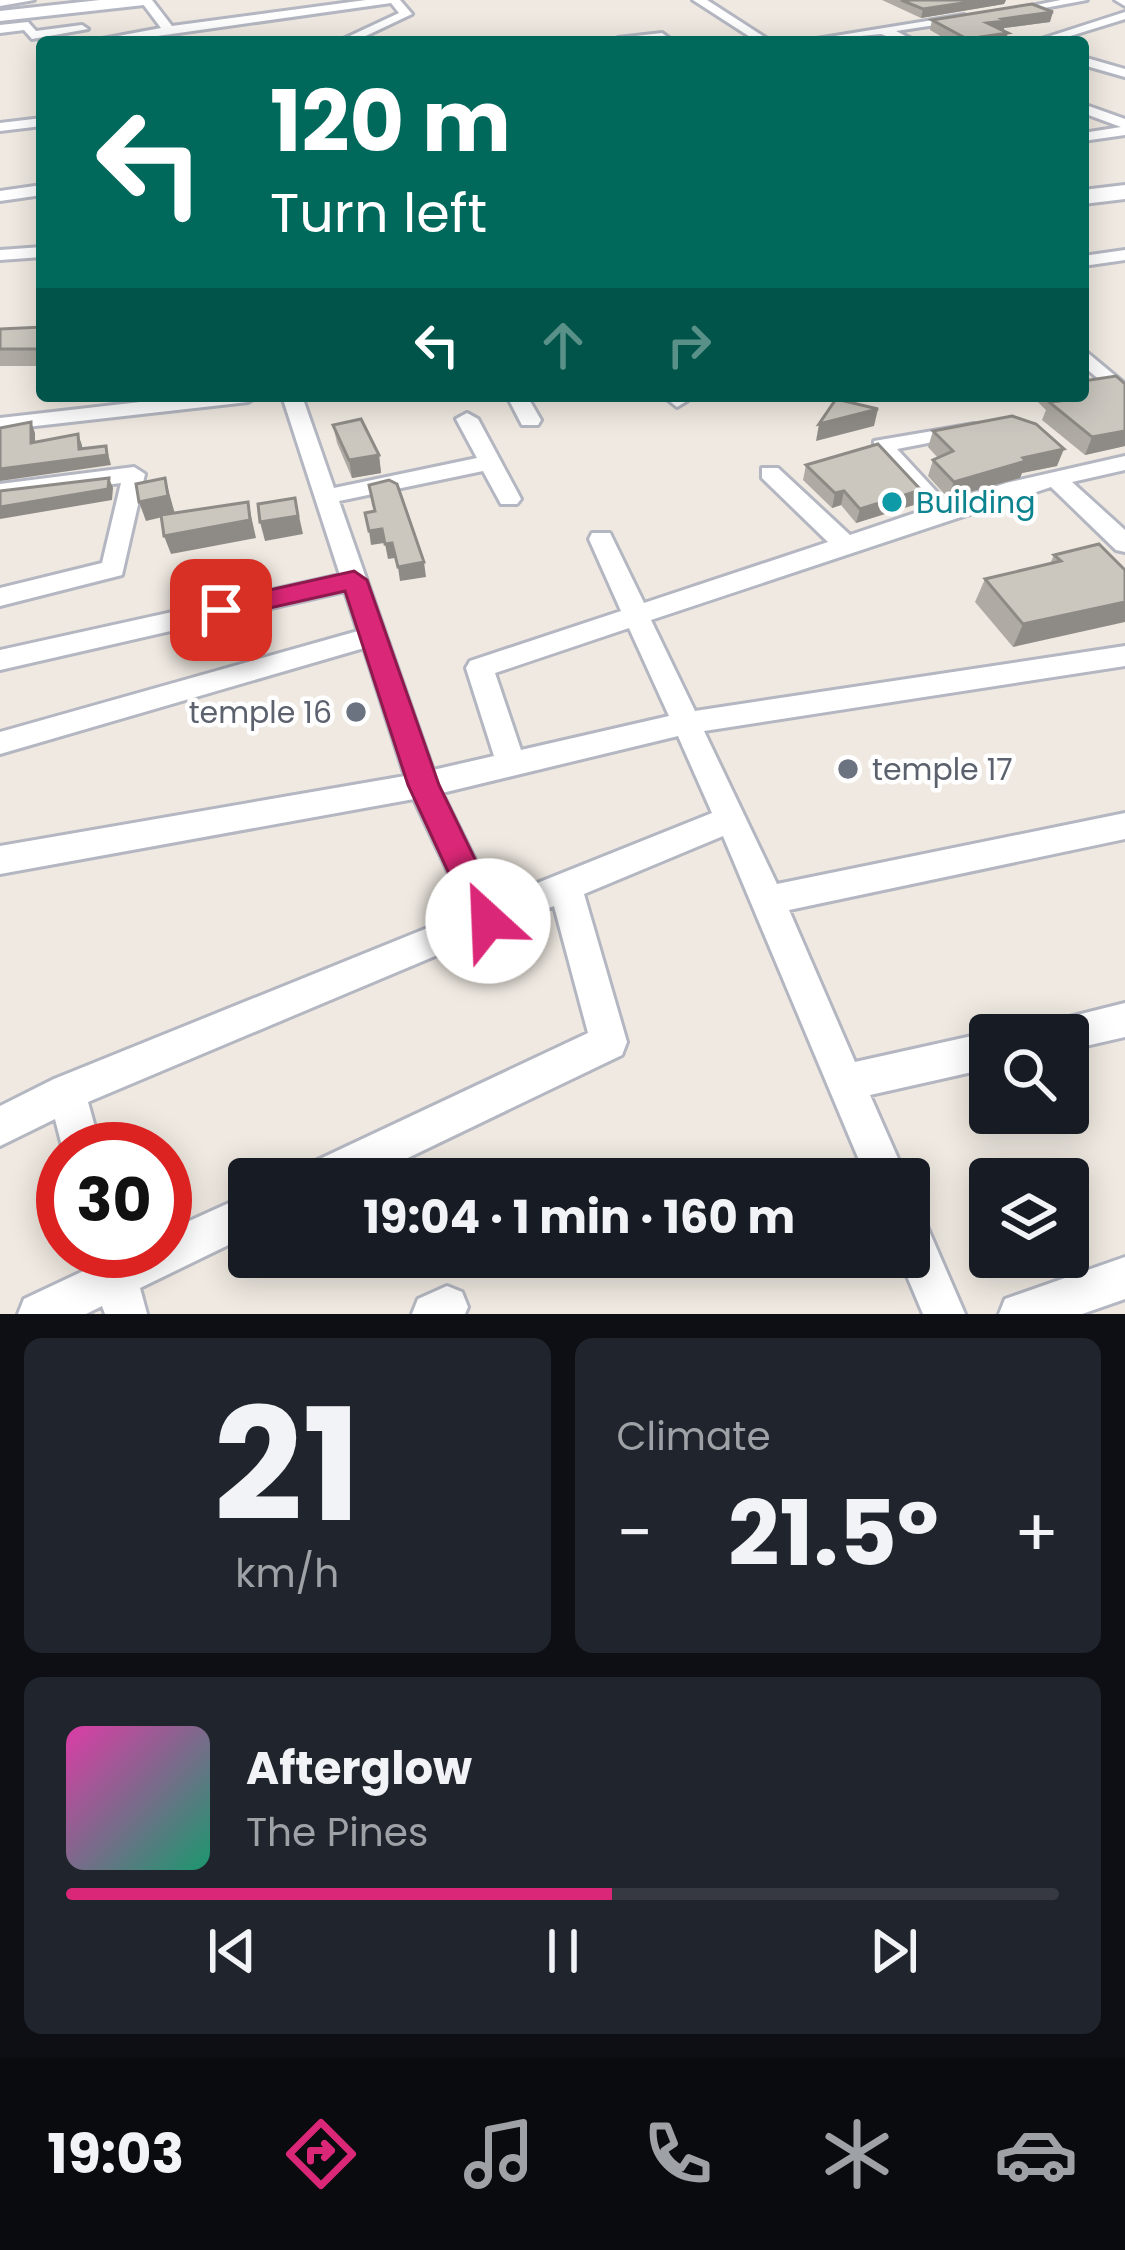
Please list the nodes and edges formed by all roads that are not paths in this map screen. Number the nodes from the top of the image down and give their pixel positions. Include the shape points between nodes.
1 (27, 0) edge
2 (145, 0) edge
3 (393, 0) edge
4 (699, 0) edge
5 (1081, 0) edge
6 (0, 3) edge
7 (322, 4) edge
8 (77, 5) edge
9 (950, 5) edge
10 (985, 15) junction
11 (1125, 15) edge
12 (0, 16) edge
13 (0, 29) edge
14 (169, 30) junction
15 (882, 30) junction
16 (50, 36) edge
17 (86, 36) edge
18 (108, 36) edge
19 (357, 36) edge
20 (756, 36) edge
21 (842, 36) edge
22 (896, 36) edge
23 (1057, 36) edge
24 (1089, 63) edge
25 (1125, 74) edge
26 (1089, 111) edge
27 (36, 123) edge
28 (0, 127) edge
29 (1125, 128) edge
30 (1089, 135) edge
31 (36, 191) edge
32 (1125, 192) edge
33 (0, 196) edge
34 (1089, 196) edge
35 (36, 252) edge
36 (0, 255) edge
37 (1125, 255) edge
38 (1089, 260) edge
39 (1089, 360) edge
40 (1121, 387) edge
41 (195, 402) edge
42 (294, 402) edge
43 (520, 402) edge
44 (467, 419) dead end
45 (530, 420) dead end
46 (0, 424) edge
47 (986, 425) edge
48 (487, 463) junction
49 (1125, 463) edge
50 (1069, 470) junction
51 (770, 473) dead end
52 (0, 491) edge
53 (326, 497) junction
54 (509, 499) dead end
55 (942, 512) junction
56 (601, 539) dead end
57 (846, 544) junction
58 (1125, 544) edge
59 (354, 580) junction
60 (0, 597) edge
61 (636, 616) junction
62 (373, 636) junction
63 (1125, 656) edge
64 (0, 660) edge
65 (685, 723) junction
66 (0, 743) edge
67 (511, 764) junction
68 (423, 785) junction
69 (730, 819) junction
70 (1125, 826) edge
71 (0, 860) edge
72 (566, 890) junction
73 (768, 899) junction
74 (488, 921) junction
75 (1125, 1020) edge
76 (1089, 1028) edge
77 (969, 1055) edge
78 (847, 1082) junction
79 (67, 1092) junction
80 (75, 1122) edge
81 (0, 1127) edge
82 (366, 1158) edge
83 (878, 1158) edge
84 (228, 1225) edge
85 (929, 1278) edge
86 (1125, 1279) edge
87 (117, 1281) edge
88 (39, 1314) edge
89 (944, 1314) edge
90 (1020, 1314) edge

1 - 6 street
2 - 8 street
2 - 14 street
3 - 7 street
3 - 19 street via 406,14
4 - 20 street
5 - 10 street
7 - 14 street
8 - 12 street
8 - 17 street
9 - 10 street
10 - 15 street
11 - 23 street
13 - 16 street via 28,26 32,35
14 - 18 street
15 - 21 street
15 - 22 street
24 - 25 street
26 - 29 street
27 - 28 street
29 - 30 street
31 - 33 street
32 - 34 street
35 - 36 street
37 - 38 street
39 - 40 street
41 - 46 street
42 - 53 street
43 - 45 street
44 - 48 street
47 - 55 street via 882,446
48 - 53 street
48 - 54 street
49 - 50 street
50 - 55 street
50 - 58 street
51 - 57 street
52 - 60 street via 134,474 113,569
53 - 59 street
55 - 57 street
56 - 61 street
57 - 61 street
59 - 62 street
59 - 64 street
61 - 65 street
61 - 67 street via 480,668
62 - 66 street
62 - 68 street
63 - 65 street
65 - 67 street
65 - 69 street
67 - 68 street
68 - 71 street
68 - 74 street
69 - 72 street
69 - 73 street
70 - 73 street
72 - 74 street
72 - 82 street via 609,1042
73 - 78 street
74 - 79 street
75 - 76 street
77 - 78 street
78 - 83 street
79 - 80 street
79 - 81 street
84 - 87 street
85 - 89 street
86 - 90 street
87 - 88 street

